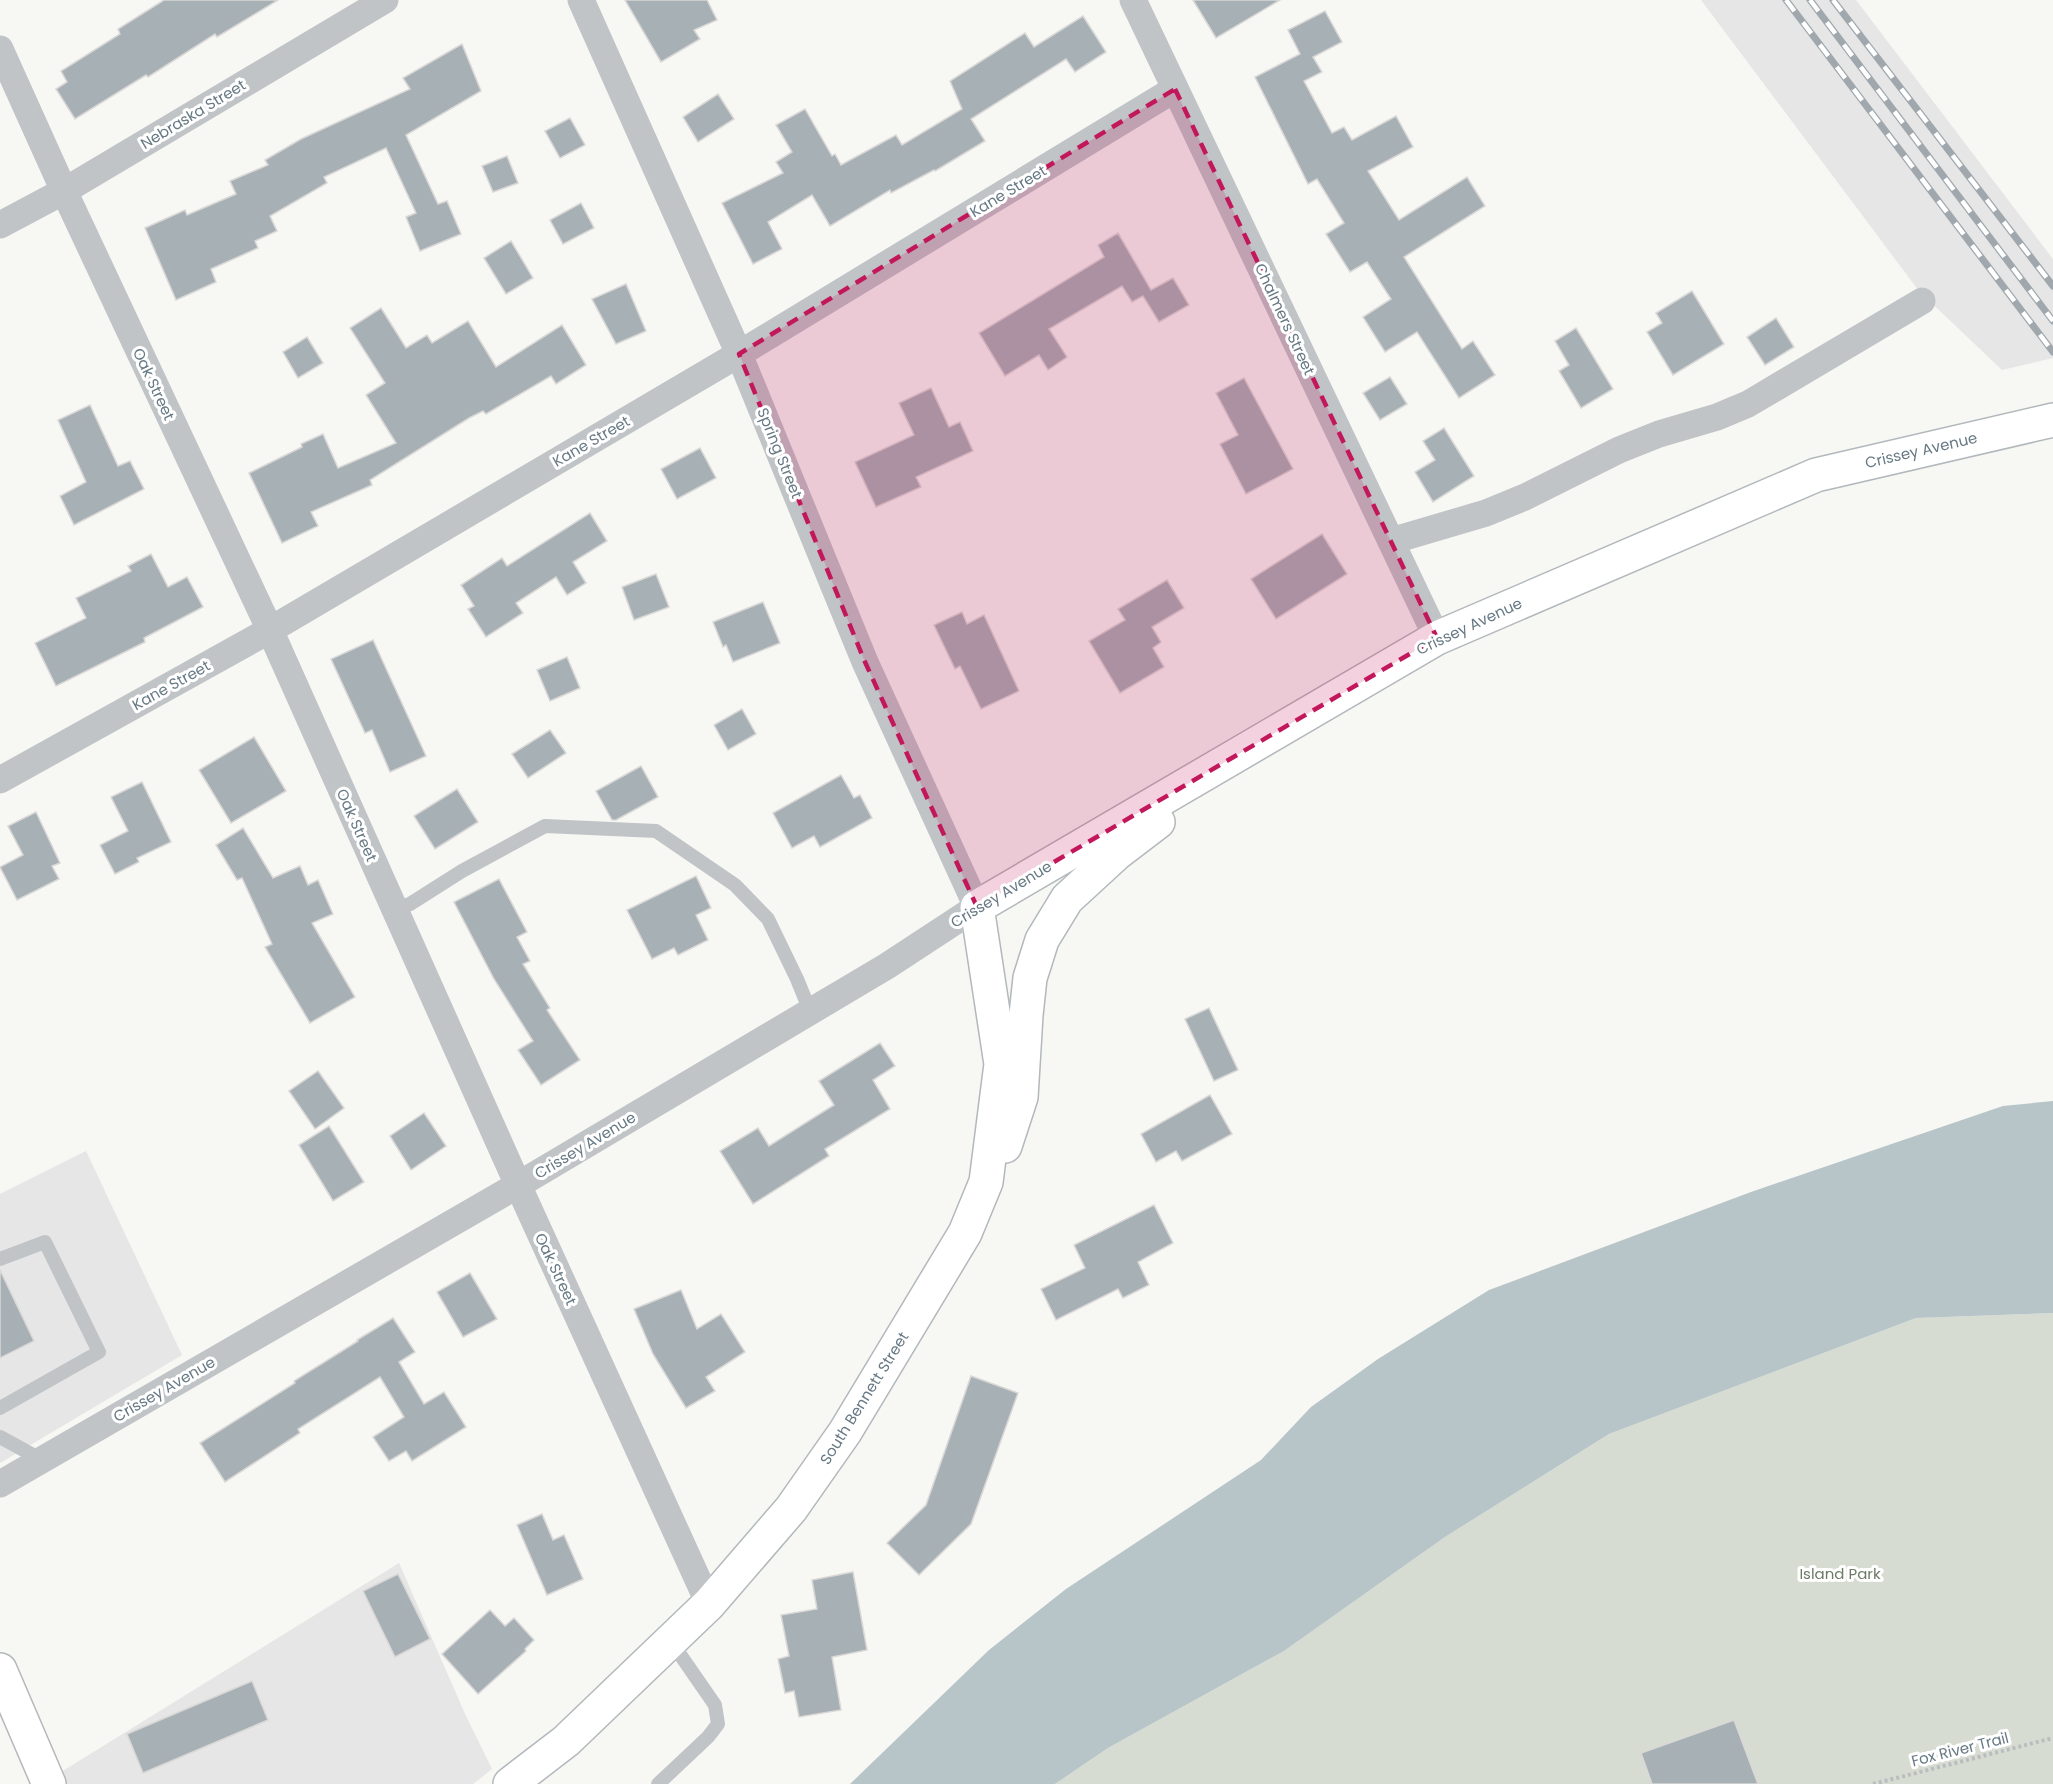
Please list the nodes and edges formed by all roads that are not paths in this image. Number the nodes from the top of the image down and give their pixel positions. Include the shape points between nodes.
1 (384, 0) edge
2 (581, 0) edge
3 (1133, 0) edge
4 (0, 49) edge
5 (1175, 88) junction
6 (64, 191) junction
7 (0, 225) edge
8 (1922, 301) dead end
9 (739, 354) junction
10 (2053, 420) edge
11 (1391, 541) junction
12 (270, 630) junction
13 (1437, 638) junction
14 (1269, 738) junction
15 (0, 780) edge
16 (977, 907) junction
17 (394, 909) junction
18 (810, 1011) junction
19 (986, 1182) junction
20 (518, 1185) junction
21 (0, 1259) edge
22 (0, 1408) edge
23 (0, 1437) edge
24 (42, 1460) junction
25 (0, 1484) edge
26 (709, 1604) junction
27 (670, 1640) junction
28 (0, 1670) edge
29 (49, 1784) edge
30 (510, 1784) edge
31 (658, 1784) edge

1 - 6 street, Nebraska Street
2 - 9 street, Spring Street
3 - 5 street, Chalmers Street
4 - 6 street, Oak Street
5 - 9 street, Kane Street
5 - 11 street, Chalmers Street
6 - 7 street, Nebraska Street
6 - 12 street, Oak Street
8 - 11 street via 1748,404 1619,450 1496,509
9 - 12 street, Kane Street
9 - 16 street, Spring Street via 865,662
10 - 13 main road, Crissey Avenue via 1816,475
11 - 13 street, Chalmers Street
12 - 15 street, Kane Street
12 - 17 street, Oak Street
13 - 14 main road, Crissey Avenue
14 - 16 main road, Crissey Avenue
14 - 19 main road via 1116,854 1067,899 1042,940 1030,978 1021,1097 1008,1140
16 - 18 street, Crissey Avenue
16 - 19 main road, South Bennett Street via 1001,1064
17 - 18 lane via 410,904 545,826 656,831 735,885 768,919
17 - 20 street, Oak Street
18 - 20 street, Crissey Avenue
19 - 26 main road, South Bennett Street via 966,1233 845,1432 791,1509
20 - 24 street, Crissey Avenue
20 - 26 street, Oak Street
21 - 22 lane via 45,1242 99,1352
23 - 24 lane
24 - 25 street, Crissey Avenue
26 - 27 main road, South Bennett Street
27 - 30 main road, South Bennett Street via 566,1741
27 - 31 lane via 716,1705 718,1724
28 - 29 main road

